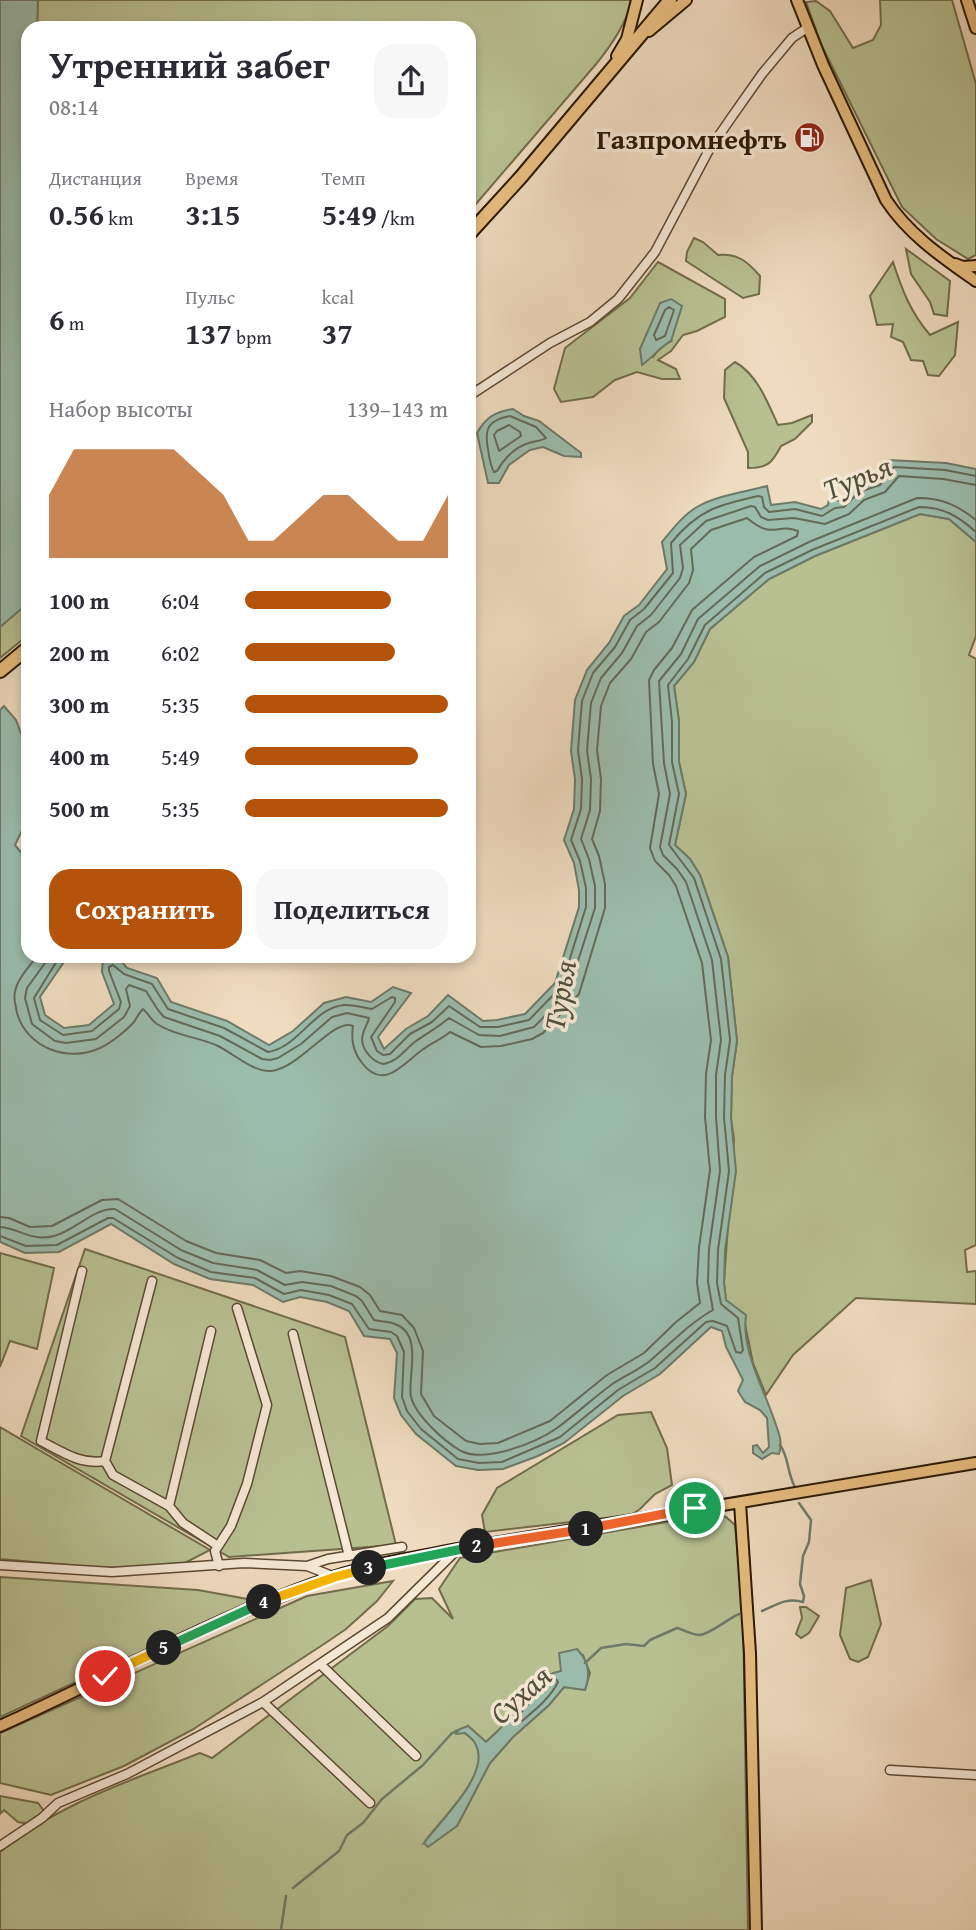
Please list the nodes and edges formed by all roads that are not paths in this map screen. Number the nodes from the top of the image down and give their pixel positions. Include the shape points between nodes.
1 (637, 0) edge
2 (670, 0) edge
3 (686, 0) edge
4 (788, 0) edge
5 (797, 0) edge
6 (967, 0) edge
7 (806, 24) junction
8 (976, 29) edge
9 (641, 35) junction
10 (597, 87) junction
11 (476, 226) edge
12 (950, 262) junction
13 (976, 266) edge
14 (976, 281) edge
15 (476, 391) edge
16 (21, 654) edge
17 (0, 671) edge
18 (82, 1271) dead end
19 (152, 1281) dead end
20 (237, 1308) dead end
21 (211, 1331) dead end
22 (293, 1334) dead end
23 (105, 1461) junction
24 (976, 1463) edge
25 (740, 1503) junction
26 (169, 1506) junction
27 (218, 1546) junction
28 (402, 1547) dead end
29 (458, 1549) junction
30 (349, 1556) junction
31 (0, 1566) edge
32 (219, 1566) junction
33 (307, 1566) junction
34 (335, 1577) junction
35 (320, 1664) junction
36 (263, 1702) junction
37 (0, 1726) edge
38 (416, 1756) dead end
39 (890, 1770) dead end
40 (976, 1775) edge
41 (370, 1803) dead end
42 (0, 1846) edge
43 (756, 1930) edge

1 - 10 main road via 627,39
2 - 9 highway
3 - 9 main road
4 - 7 main road
5 - 7 main road
6 - 8 main road
7 - 12 main road via 886,200 899,221
7 - 15 street via 709,150 659,246 618,299
9 - 10 highway
10 - 11 highway
12 - 13 main road
12 - 14 main road
16 - 17 highway
18 - 23 street via 41,1441 69,1456 92,1463
19 - 23 street
20 - 27 street via 267,1405 247,1485
21 - 26 street
22 - 30 street
23 - 26 street via 113,1475
24 - 25 main road
25 - 29 main road
25 - 43 main road via 750,1653
26 - 27 street via 183,1523
27 - 32 street
28 - 30 street
29 - 34 main road
29 - 35 street via 388,1618
30 - 33 street
31 - 32 street via 112,1572
32 - 33 street
33 - 34 street
34 - 37 main road via 264,1603
35 - 36 street
35 - 38 street
36 - 41 street
36 - 42 street via 127,1774 58,1803
39 - 40 street

